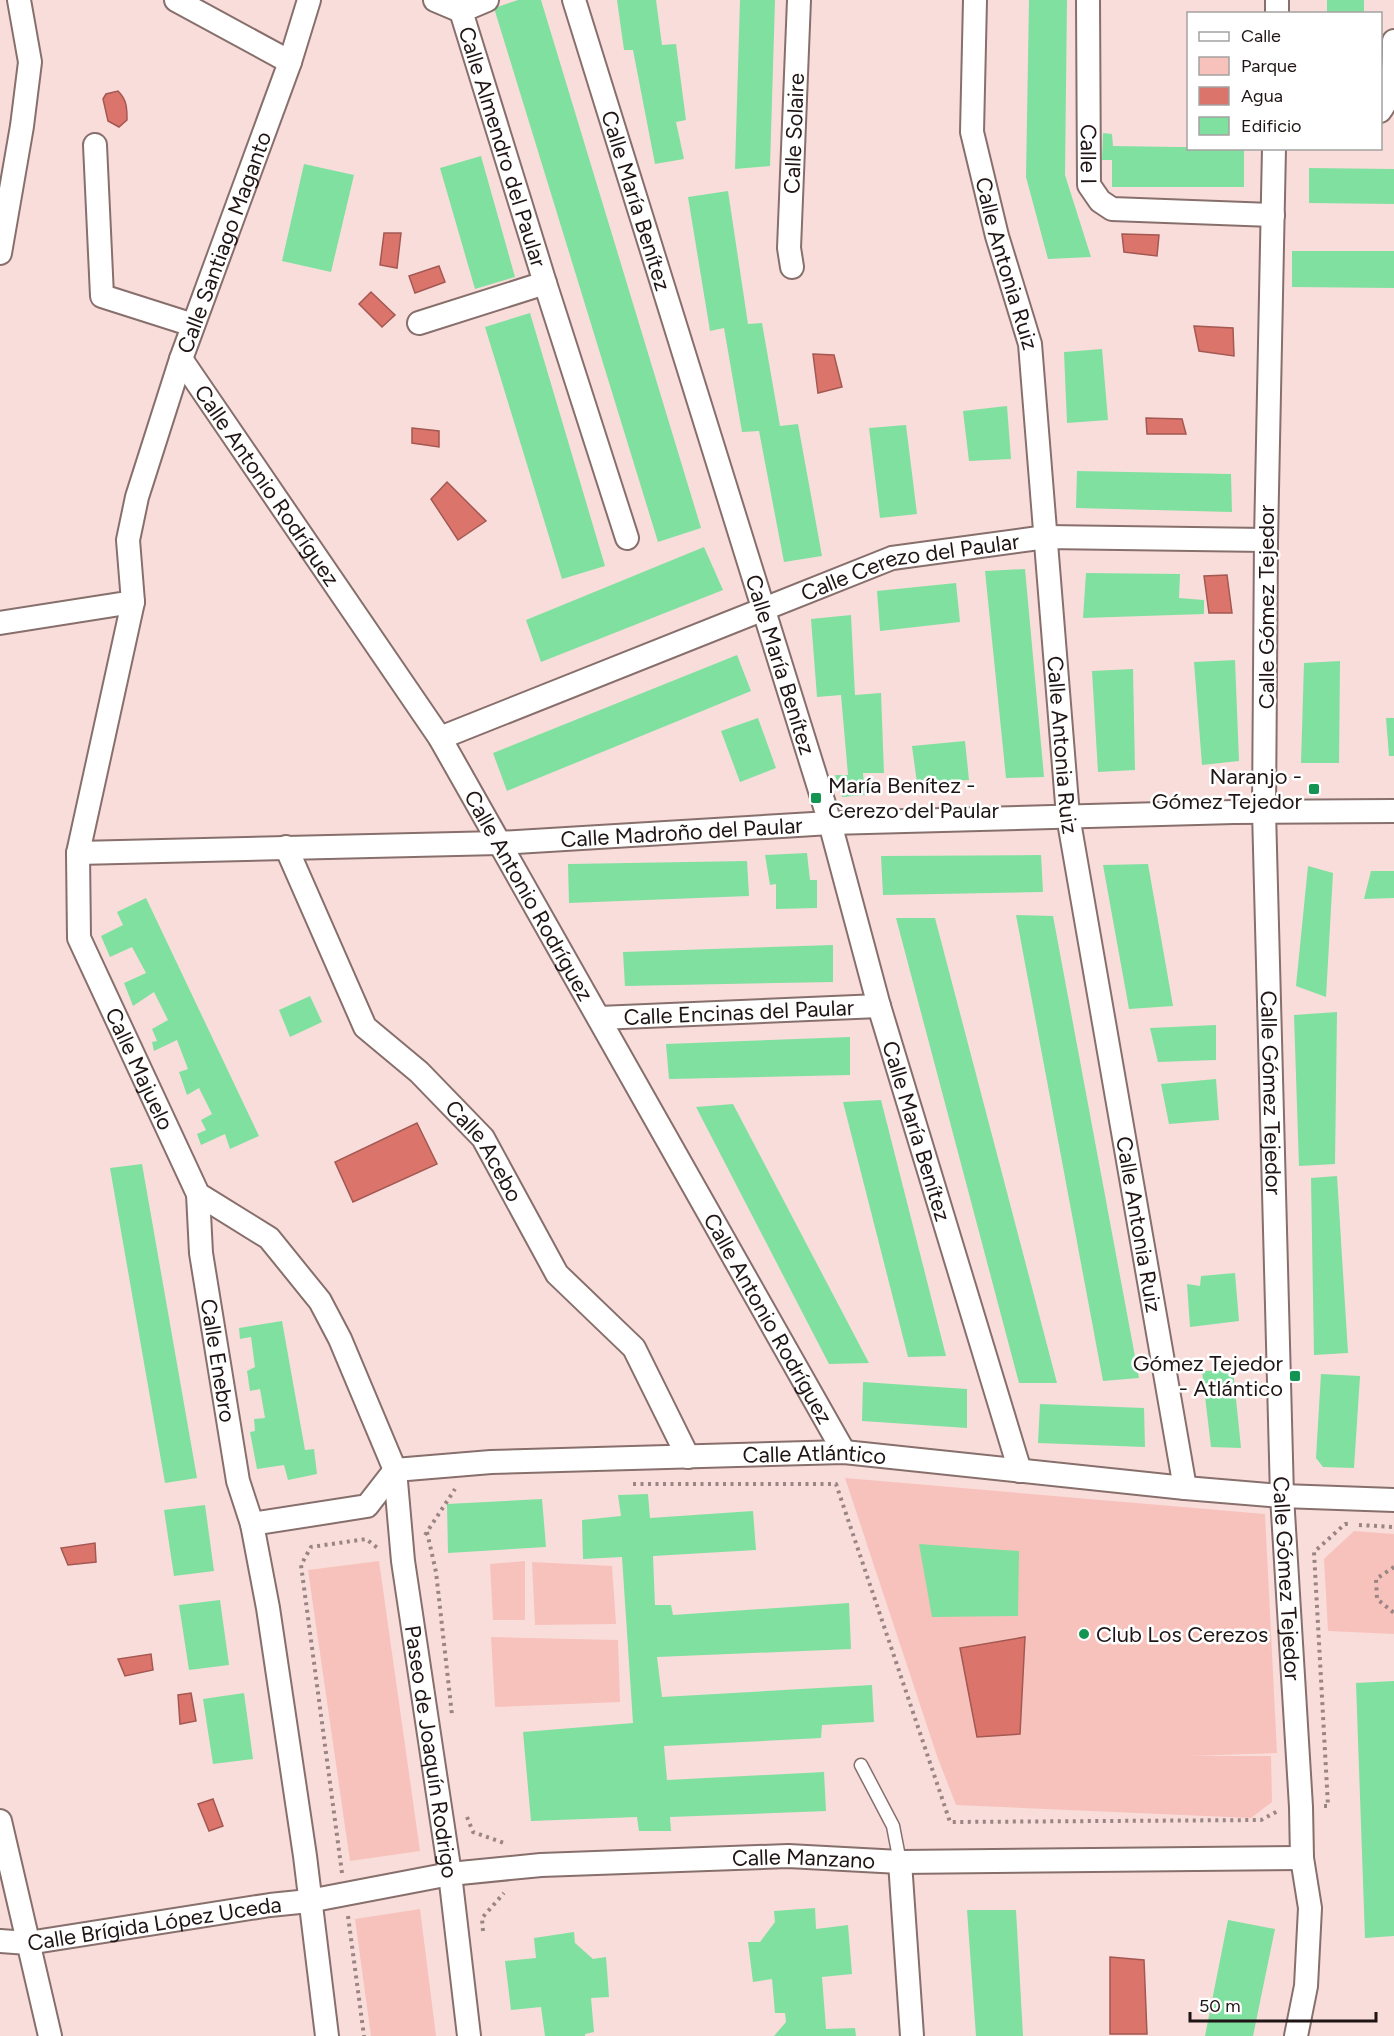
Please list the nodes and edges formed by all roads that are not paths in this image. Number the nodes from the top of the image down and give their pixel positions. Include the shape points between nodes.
1 (20, 0) edge
2 (176, 0) edge
3 (309, 0) edge
4 (435, 0) edge
5 (487, 0) edge
6 (574, 0) edge
7 (799, 0) edge
8 (975, 0) edge
9 (1088, 0) edge
10 (461, 11) junction
11 (1394, 41) edge
12 (290, 62) junction
13 (1382, 109) edge
14 (95, 145) dead end
15 (1274, 150) edge
16 (1273, 215) junction
17 (0, 253) edge
18 (792, 267) dead end
19 (544, 283) junction
20 (419, 323) dead end
21 (193, 325) junction
22 (181, 359) junction
23 (1046, 537) junction
24 (627, 538) dead end
25 (1266, 540) junction
26 (133, 602) junction
27 (763, 610) junction
28 (0, 623) edge
29 (440, 738) junction
30 (1264, 811) junction
31 (1394, 811) edge
32 (1068, 816) junction
33 (830, 823) junction
34 (499, 843) junction
35 (286, 847) junction
36 (78, 853) junction
37 (879, 1006) junction
38 (599, 1018) junction
39 (198, 1194) junction
40 (844, 1452) junction
41 (687, 1457) junction
42 (395, 1470) junction
43 (1020, 1471) junction
44 (1185, 1488) junction
45 (1282, 1496) junction
46 (1394, 1500) edge
47 (252, 1524) junction
48 (861, 1765) dead end
49 (0, 1821) edge
50 (1302, 1858) junction
51 (900, 1862) junction
52 (450, 1874) junction
53 (309, 1901) junction
54 (0, 1941) edge
55 (28, 1943) junction
56 (50, 2036) edge
57 (327, 2036) edge
58 (469, 2036) edge
59 (912, 2036) edge
60 (1296, 2036) edge

1 - 17 street via 30,62
2 - 12 street
3 - 12 street, Calle Santiago Maganto
4 - 10 street
5 - 10 street
6 - 27 street, Calle María Benítez
7 - 18 street, Calle Solaire via 789,248
8 - 23 street, Calle Antonia Ruiz via 972,132 997,236 1030,344
9 - 16 street, Calle I via 1089,185 1100,201 1112,209
10 - 19 street, Calle Almendro del Paular
11 - 13 street via 1394,87 1390,101
12 - 21 street, Calle Santiago Maganto
14 - 21 street via 102,296
15 - 16 street, Calle Gómez Tejedor
16 - 25 street, Calle Gómez Tejedor
19 - 20 street, Calle Almendro del Paular
19 - 24 street, Calle Almendro del Paular
21 - 22 street, Calle Santiago Maganto
22 - 26 street, Calle Santiago Maganto via 137,497 128,540
22 - 29 street, Calle Antonio Rodríguez
23 - 25 street, Calle Cerezo del Paular
23 - 27 street, Calle Cerezo del Paular via 892,558
23 - 32 street, Calle Antonia Ruiz
25 - 30 street, Calle Gómez Tejedor
26 - 28 street
26 - 36 street, Calle Majuelo
27 - 29 street, Calle Cerezo del Paular
27 - 33 street, Calle María Benítez
29 - 34 street, Calle Antonio Rodríguez
30 - 31 street, Calle Madroño del Paular
30 - 32 street, Calle Madroño del Paular
30 - 45 street, Calle Gómez Tejedor
32 - 33 street, Calle Madroño del Paular
32 - 44 street, Calle Antonia Ruiz
33 - 34 street, Calle Madroño del Paular
33 - 37 street, Calle María Benítez
34 - 35 street, Calle Madroño del Paular
34 - 38 street, Calle Antonio Rodríguez
35 - 36 street, Calle Madroño del Paular
35 - 41 street, Calle Acebo via 365,1027 419,1072 483,1138 556,1274 634,1348
36 - 39 street, Calle Majuelo via 79,938
37 - 38 street, Calle Encinas del Paular
37 - 43 street, Calle María Benítez
38 - 40 street, Calle Antonio Rodríguez
39 - 42 street via 268,1238 320,1301
39 - 47 street, Calle Enebro via 202,1265 238,1481
40 - 41 street, Calle Atlántico
40 - 43 street, Calle Atlántico
41 - 42 street, Calle Atlántico via 491,1462
42 - 47 street via 367,1506
42 - 52 street, Paseo de Joaquín Rodrigo via 402,1547
43 - 44 street, Calle Atlántico
44 - 45 street, Calle Atlántico
45 - 46 street, Calle Atlántico
45 - 50 street, Calle Gómez Tejedor
47 - 53 street via 268,1608
48 - 51 lane via 893,1826
49 - 55 street
50 - 51 street, Calle Manzano
50 - 60 street, Calle Gómez Tejedor via 1310,1908 1306,1986
51 - 52 street, Calle Manzano via 788,1856 541,1865
51 - 59 street
52 - 53 street, Calle Manzano
52 - 58 street, Paseo de Joaquín Rodrigo
53 - 55 street, Calle Brígida López Uceda
53 - 57 street
54 - 55 street, Calle Brígida López Uceda
55 - 56 street

